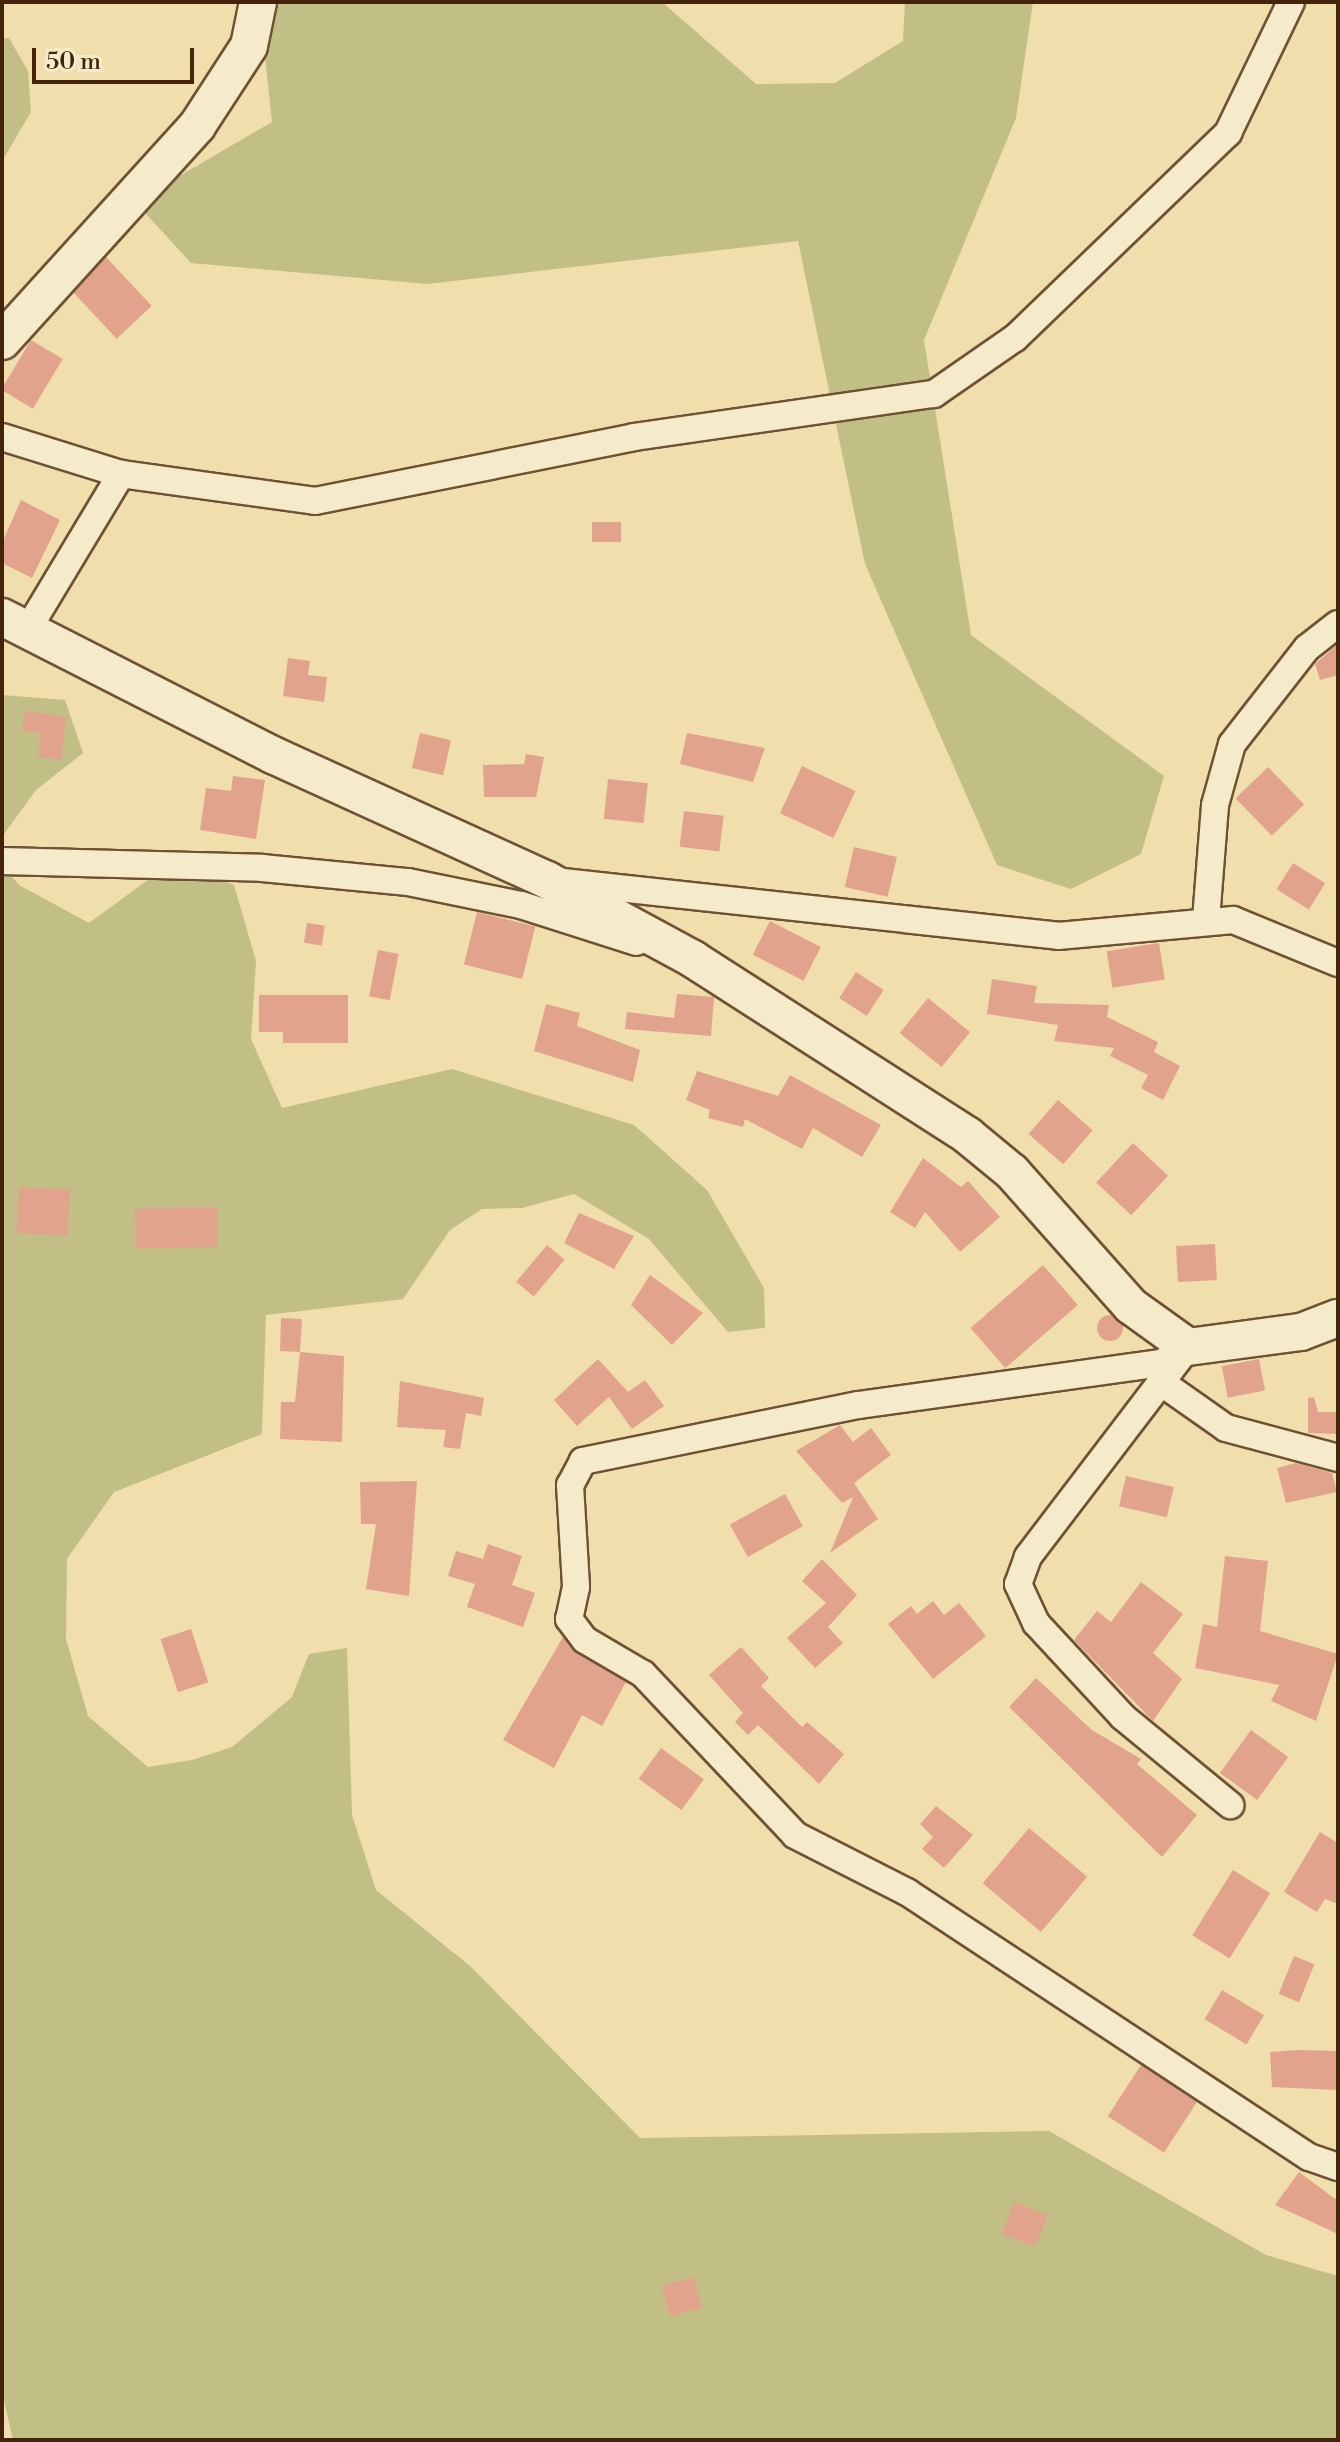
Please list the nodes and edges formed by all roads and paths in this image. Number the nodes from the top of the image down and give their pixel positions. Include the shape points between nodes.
1 (1291, 2) edge
2 (259, 3) edge
3 (2, 341) edge
4 (2, 437) edge
5 (121, 474) junction
6 (15, 623) edge
7 (1338, 624) edge
8 (2, 861) edge
9 (547, 880) junction
10 (1206, 920) junction
11 (693, 959) junction
12 (1338, 963) edge
13 (1338, 1318) edge
14 (1188, 1347) junction
15 (1162, 1383) junction
16 (1338, 1458) edge
17 (1230, 1805) dead end
18 (1338, 2167) edge

1 - 5 street via 1228,133 1015,338 934,394 634,437 315,501
2 - 3 main road via 249,46 197,126
4 - 5 street
5 - 6 street
6 - 9 main road via 273,755
7 - 10 street via 1307,648 1232,744 1215,805
8 - 11 street via 262,868 408,882 521,905
9 - 10 street via 1058,936
9 - 11 main road
10 - 12 street via 1288,937
11 - 14 main road via 967,1135 1012,1172 1131,1306
13 - 14 main road via 1301,1332
14 - 15 street
14 - 18 street via 1161,1363 858,1405 583,1461 570,1485 576,1587 569,1619 585,1640 643,1674 795,1835 907,1892 1309,2157
15 - 16 street via 1226,1428
15 - 17 street via 1028,1557 1018,1584 1036,1623 1123,1717

